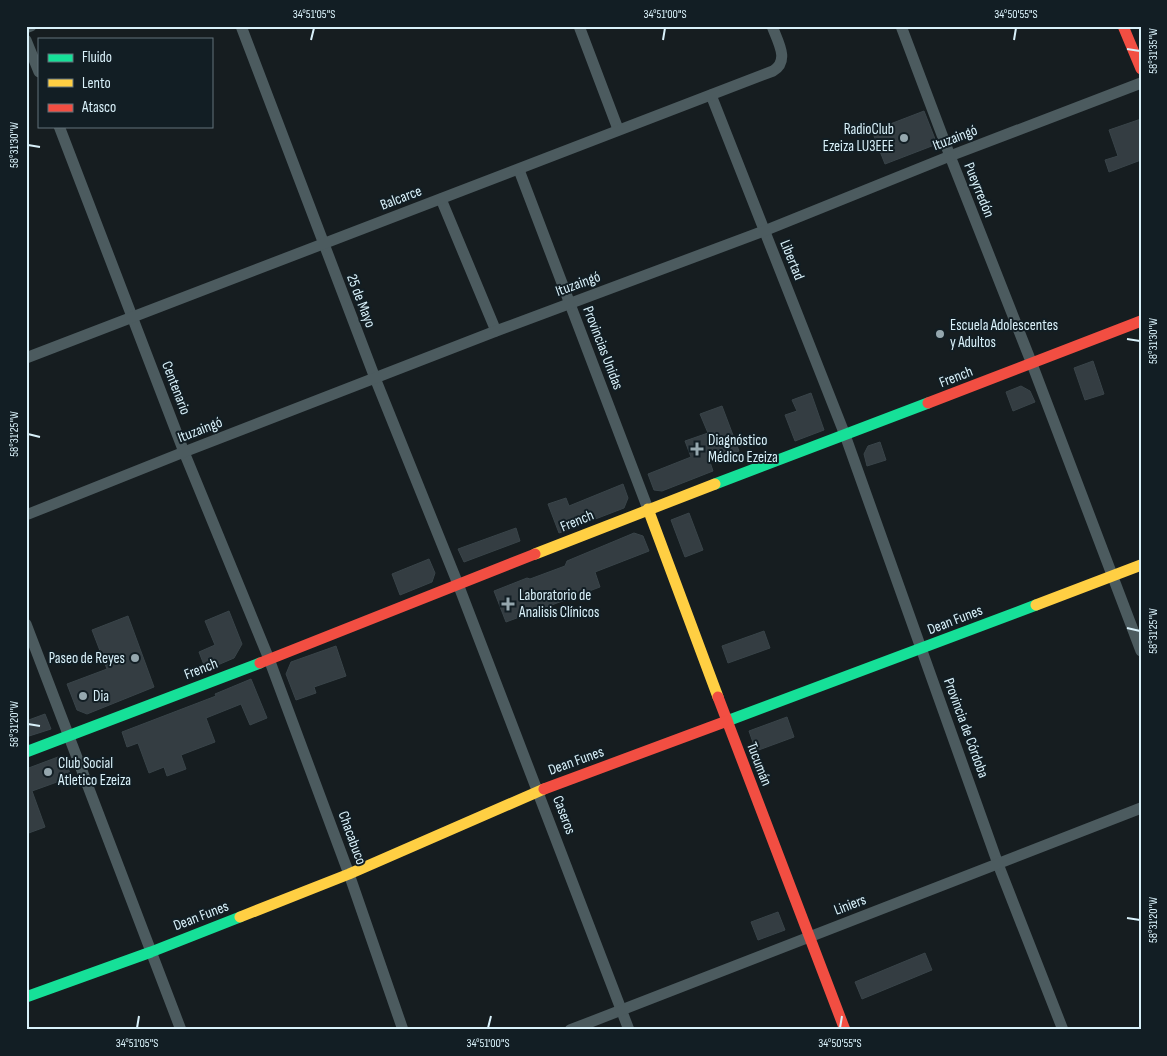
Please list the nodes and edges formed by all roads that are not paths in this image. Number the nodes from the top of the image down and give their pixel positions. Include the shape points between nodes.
1 (31, 26) edge
2 (241, 26) edge
3 (579, 26) edge
4 (772, 26) edge
5 (901, 26) edge
6 (1123, 26) edge
7 (26, 28) edge
8 (26, 40) edge
9 (1141, 69) edge
10 (38, 70) edge
11 (1141, 83) edge
12 (711, 95) junction
13 (60, 128) edge
14 (618, 129) junction
15 (950, 156) junction
16 (519, 170) junction
17 (441, 199) junction
18 (764, 232) junction
19 (323, 244) junction
20 (570, 303) junction
21 (132, 318) junction
22 (1141, 321) edge
23 (496, 331) junction
24 (26, 358) edge
25 (1032, 364) junction
26 (375, 378) junction
27 (845, 435) junction
28 (184, 452) junction
29 (648, 509) junction
30 (26, 515) edge
31 (1141, 565) edge
32 (1112, 576) junction
33 (458, 584) junction
34 (26, 624) edge
35 (922, 649) junction
36 (1141, 651) edge
37 (269, 659) junction
38 (727, 722) junction
39 (69, 736) junction
40 (26, 752) edge
41 (538, 791) junction
42 (1141, 808) edge
43 (998, 864) junction
44 (349, 874) junction
45 (810, 937) junction
46 (151, 952) junction
47 (26, 997) edge
48 (621, 1009) junction
49 (181, 1030) edge
50 (403, 1030) edge
51 (570, 1030) edge
52 (629, 1030) edge
53 (845, 1030) edge
54 (1063, 1030) edge

1 - 7 street
2 - 19 street, 25 de Mayo
3 - 14 street
4 - 12 street, Balcarce via 781,52 779,68
5 - 15 street, Pueyrredón
6 - 9 street
8 - 10 street
11 - 15 street, Ituzaingó
12 - 14 street, Balcarce
12 - 18 street, Libertad
13 - 21 street, Centenario
14 - 16 street, Balcarce
15 - 18 street, Ituzaingó
15 - 25 street, Pueyrredón
16 - 17 street, Balcarce
16 - 20 street, Provincias Unidas
17 - 19 street, Balcarce
17 - 23 street
18 - 20 street, Ituzaingó
18 - 27 street, Libertad
19 - 21 street, Balcarce
19 - 26 street, 25 de Mayo
20 - 23 street, Ituzaingó
20 - 29 street, Provincias Unidas
21 - 24 street, Balcarce
21 - 28 street, Centenario
22 - 25 street, French
23 - 26 street, Ituzaingó
25 - 27 street, French
25 - 32 street, Pueyrredón
26 - 28 street, Ituzaingó
26 - 33 street, 25 de Mayo
27 - 29 street, French
27 - 35 street, Provincia de Córdoba
28 - 30 street, Ituzaingó
28 - 37 street, Centenario
29 - 33 street, French
29 - 38 street, Tucumán
31 - 32 street, Dean Funes
32 - 35 street, Dean Funes
32 - 36 street, Pueyrredón
33 - 37 street, French
33 - 41 street, Caseros
34 - 39 street
35 - 38 street, Dean Funes
35 - 43 street, Provincia de Córdoba
37 - 39 street, French
37 - 44 street, Chacabuco
38 - 41 street, Dean Funes
38 - 45 street, Tucumán
39 - 40 street, French
39 - 46 street
41 - 44 street, Dean Funes
41 - 48 street, Caseros
42 - 43 street, Liniers
43 - 45 street, Liniers
43 - 54 street, Provincia de Córdoba
44 - 46 street, Dean Funes
44 - 50 street, Chacabuco
45 - 48 street, Liniers
45 - 53 street, Tucumán
46 - 47 street, Dean Funes
46 - 49 street
48 - 51 street, Liniers
48 - 52 street, Caseros

